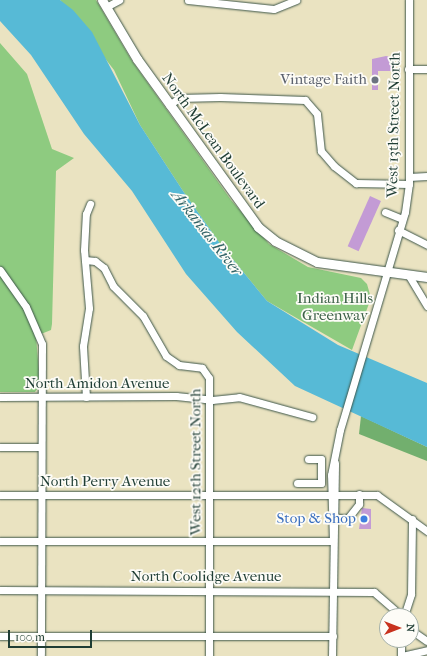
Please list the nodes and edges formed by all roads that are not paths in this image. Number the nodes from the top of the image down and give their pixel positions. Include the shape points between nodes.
1 (119, 0) edge
2 (188, 0) edge
3 (296, 0) edge
4 (409, 0) edge
5 (104, 4) edge
6 (408, 69) junction
7 (427, 69) edge
8 (169, 105) junction
9 (427, 176) edge
10 (409, 180) junction
11 (90, 204) dead end
12 (385, 212) dead end
13 (402, 219) junction
14 (398, 230) junction
15 (427, 245) edge
16 (85, 260) junction
17 (0, 270) edge
18 (385, 272) junction
19 (409, 276) junction
20 (427, 277) edge
21 (426, 303) edge
22 (0, 397) edge
23 (43, 397) junction
24 (86, 397) junction
25 (212, 400) junction
26 (312, 418) dead end
27 (0, 447) edge
28 (42, 447) junction
29 (308, 459) dead end
30 (297, 483) dead end
31 (211, 494) junction
32 (359, 494) junction
33 (0, 495) edge
34 (333, 495) junction
35 (41, 496) junction
36 (336, 518) junction
37 (412, 519) junction
38 (427, 531) edge
39 (209, 541) junction
40 (333, 541) junction
41 (0, 542) edge
42 (41, 542) junction
43 (0, 590) edge
44 (41, 590) junction
45 (209, 590) junction
46 (333, 591) junction
47 (393, 608) edge
48 (406, 608) edge
49 (0, 636) edge
50 (41, 636) junction
51 (209, 636) junction
52 (333, 636) junction
53 (427, 650) edge
54 (41, 656) edge
55 (209, 656) edge
56 (332, 656) edge
57 (401, 656) edge

1 - 5 street
2 - 3 street via 274,9
4 - 6 street, West 13th Street North
5 - 8 main road, North McLean Boulevard
6 - 7 street
6 - 10 street, West 13th Street North
8 - 10 street via 179,98 206,97 305,100 318,114 321,151 334,166 356,183
8 - 18 main road, North McLean Boulevard via 235,199 275,241 317,262
9 - 10 street
10 - 13 street, West 13th Street North
11 - 16 street via 86,214
12 - 13 street
13 - 14 street, West 13th Street North
14 - 15 street
14 - 18 street, West 13th Street North
16 - 24 street via 89,308 83,346
16 - 25 street, West 12th Street North via 95,260 104,268 113,286 142,316 166,356 180,365 206,372
17 - 23 street via 26,307 42,344
18 - 19 main road, North McLean Boulevard
18 - 34 street, West 13th Street North via 340,430 335,457
19 - 20 main road, North McLean Boulevard
19 - 21 street
22 - 23 street, North Amidon Avenue
23 - 24 street, North Amidon Avenue
23 - 28 street
24 - 25 street, North Amidon Avenue via 176,396
25 - 26 street, North Amidon Avenue via 239,397
25 - 31 street, West 12th Street North
27 - 28 street
28 - 35 street
29 - 30 street via 321,459 321,483
31 - 34 street, North Perry Avenue
31 - 35 street, North Perry Avenue
31 - 39 street, West 12th Street North
32 - 34 street, North Perry Avenue
32 - 36 street via 359,504 348,518
32 - 37 street, North Perry Avenue via 376,495
33 - 35 street, North Perry Avenue
34 - 36 street, West 13th Street North
34 - 40 street, West 13th Street North
35 - 42 street
36 - 40 street, West 13th Street North
37 - 38 street, North Perry Avenue
37 - 48 street via 411,594
39 - 40 street
39 - 42 street
39 - 45 street, West 12th Street North
40 - 46 street, West 13th Street North
41 - 42 street
42 - 44 street
43 - 44 street, North Coolidge Avenue
44 - 45 street, North Coolidge Avenue
44 - 50 street
45 - 46 street, North Coolidge Avenue
45 - 51 street, West 12th Street North
46 - 47 street, North Coolidge Avenue via 374,592
46 - 52 street, West 13th Street North
49 - 50 street
50 - 51 street
50 - 54 street
51 - 52 street
51 - 55 street, West 12th Street North
52 - 56 street, West 13th Street North
53 - 57 street

